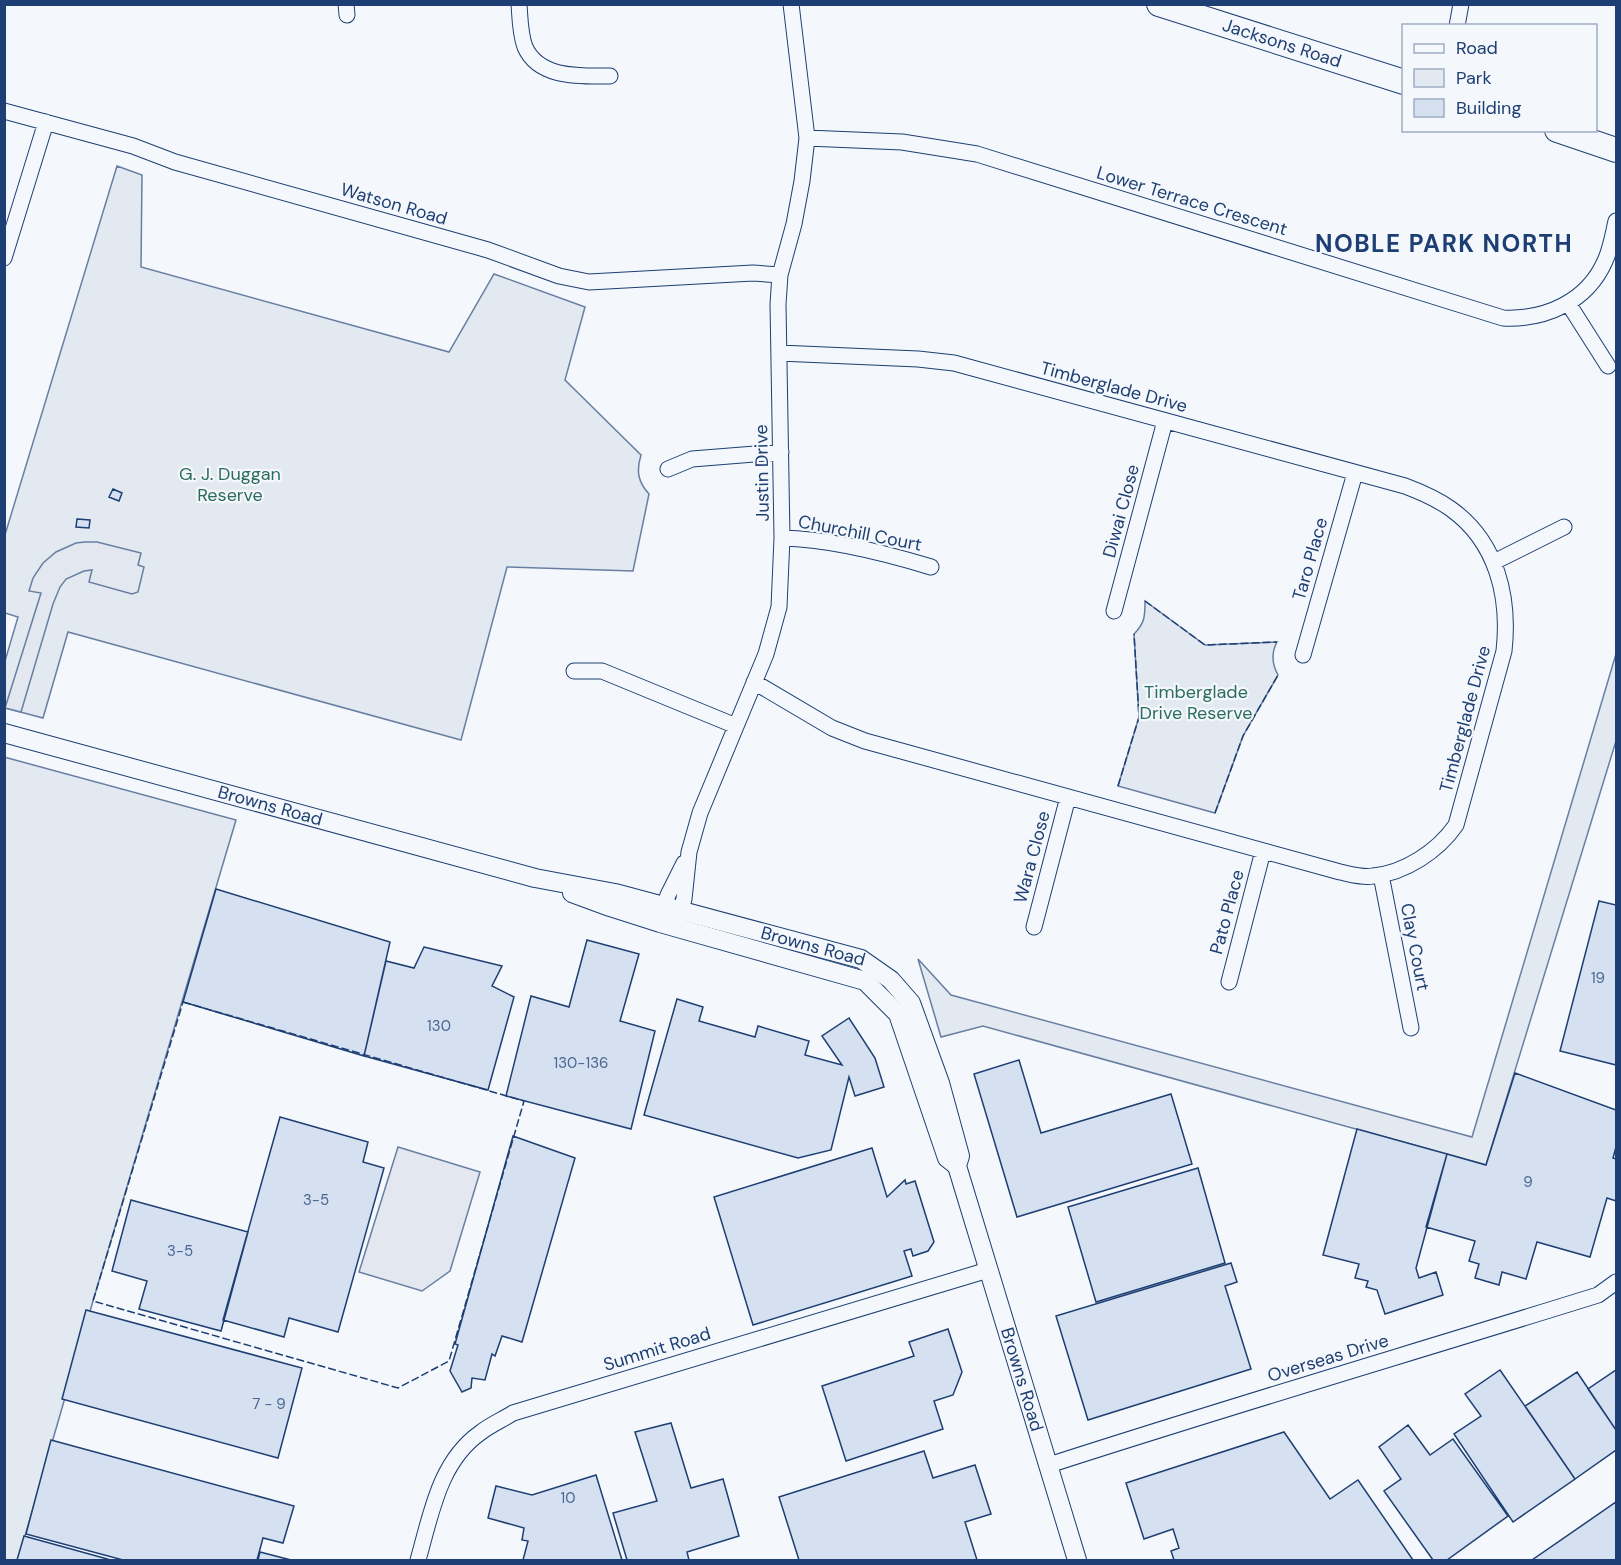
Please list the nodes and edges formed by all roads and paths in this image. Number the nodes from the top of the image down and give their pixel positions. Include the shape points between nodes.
1 (519, 4) edge
2 (791, 4) edge
3 (1159, 4) edge
4 (610, 76) dead end
5 (1402, 81) edge
6 (4, 111) edge
7 (46, 122) junction
8 (1563, 132) edge
9 (807, 138) junction
10 (1617, 150) edge
11 (1617, 221) edge
12 (4, 258) edge
13 (780, 275) junction
14 (1568, 303) junction
15 (779, 353) junction
16 (1608, 366) dead end
17 (1165, 422) junction
18 (781, 452) junction
19 (668, 469) dead end
20 (1355, 473) junction
21 (1564, 527) dead end
22 (782, 538) junction
23 (1494, 562) junction
24 (931, 567) dead end
25 (1114, 611) dead end
26 (1303, 656) dead end
27 (574, 671) dead end
28 (754, 682) junction
29 (736, 726) junction
30 (4, 733) edge
31 (1068, 797) junction
32 (1263, 851) junction
33 (1381, 874) junction
34 (670, 917) junction
35 (1034, 927) dead end
36 (1229, 982) dead end
37 (1411, 1028) dead end
38 (988, 1270) junction
39 (1617, 1282) edge
40 (1049, 1465) junction
41 (418, 1560) edge
42 (1077, 1560) edge

1 - 4 street via 525,48 542,66 569,75
2 - 9 street, Justin Drive
3 - 5 main road, Jacksons Road
6 - 7 street, Watson Road
7 - 12 street
7 - 13 street, Watson Road via 488,250 559,276 589,282
8 - 10 main road
9 - 13 street, Justin Drive via 794,224
9 - 14 street, Lower Terrace Crescent via 902,142 977,154 1503,318 1533,318
11 - 14 street, Lower Terrace Crescent via 1601,269 1581,294
13 - 15 street, Justin Drive
14 - 16 street
15 - 17 street, Timberglade Drive via 954,363
15 - 18 street, Justin Drive
17 - 20 street, Timberglade Drive
17 - 25 street, Diwai Close
18 - 19 street via 692,459
18 - 22 street, Justin Drive
20 - 23 street, Timberglade Drive via 1405,486 1451,509 1473,530
20 - 26 street, Taro Place
21 - 23 street
22 - 24 street, Churchill Court via 814,540
22 - 28 street, Justin Drive via 779,607
23 - 33 street, Timberglade Drive via 1504,595 1504,651 1460,815 1449,834 1431,851
27 - 29 street via 602,671
28 - 29 street, Justin Drive
28 - 31 street, Timberglade Drive via 850,737
29 - 34 street, Justin Drive via 700,813
30 - 34 street, Browns Road via 535,878 615,893
31 - 32 street, Timberglade Drive
31 - 35 street, Wara Close
32 - 33 street, Timberglade Drive via 1340,872
32 - 36 street, Pato Place
33 - 37 street, Clay Court
34 - 38 street, Browns Road via 861,959 891,980 911,1003 940,1083 960,1156 957,1166
38 - 40 street, Browns Road
38 - 41 street, Summit Road via 513,1413 479,1433 456,1456 438,1489
39 - 40 street, Overseas Drive via 1598,1295
40 - 42 street, Browns Road

